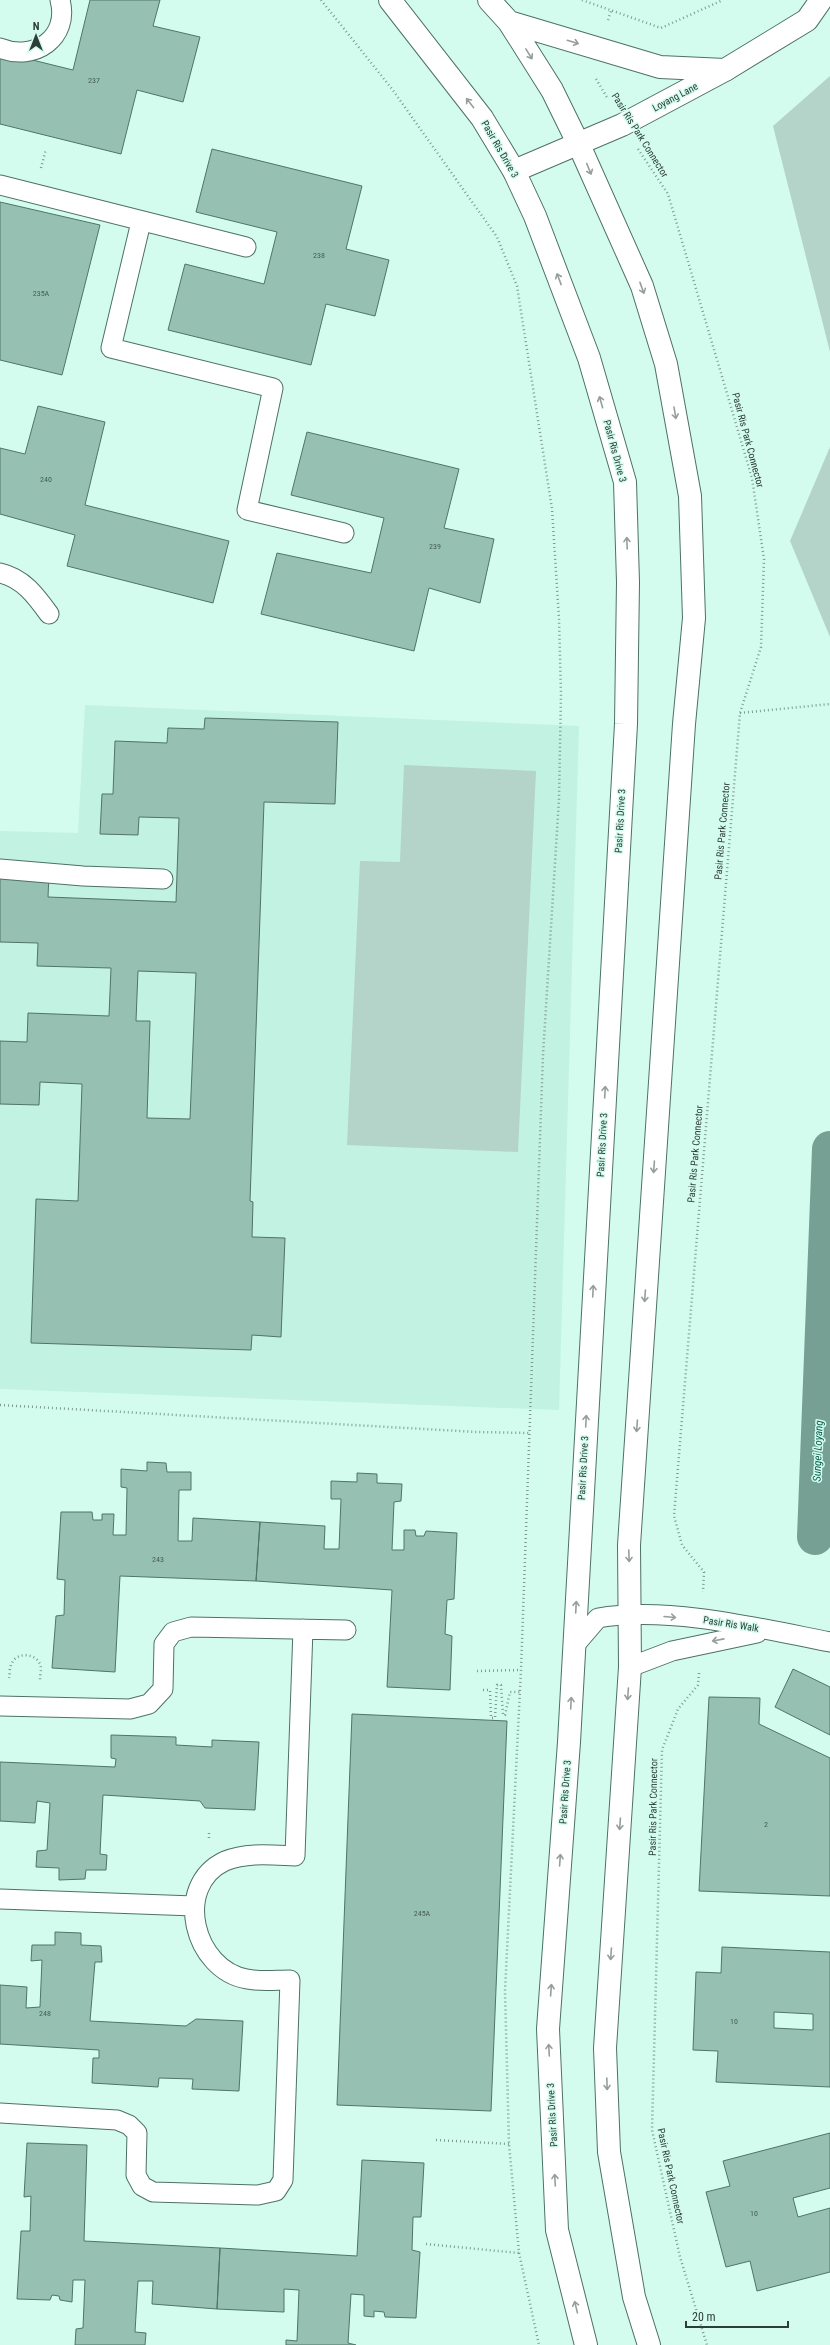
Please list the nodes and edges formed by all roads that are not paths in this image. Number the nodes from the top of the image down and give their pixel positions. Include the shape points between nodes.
1 (60, 0) edge
2 (390, 0) edge
3 (489, 0) edge
4 (821, 0) edge
5 (509, 22) junction
6 (0, 48) edge
7 (725, 70) junction
8 (580, 145) junction
9 (514, 171) junction
10 (0, 185) edge
11 (141, 222) junction
12 (246, 247) dead end
13 (344, 533) dead end
14 (0, 573) edge
15 (49, 614) dead end
16 (0, 869) edge
17 (162, 878) dead end
18 (631, 1613) junction
19 (303, 1629) junction
20 (346, 1630) dead end
21 (770, 1630) junction
22 (830, 1642) edge
23 (574, 1646) junction
24 (630, 1667) junction
25 (0, 1706) edge
26 (0, 1898) edge
27 (194, 1906) junction
28 (0, 2113) edge
29 (586, 2345) edge
30 (649, 2345) edge

1 - 6 lane via 62,10 59,28 48,43 32,52 13,53
9 -> 2 main road, Pasir Ris Drive 3 via 482,118
3 - 5 main road
4 - 7 main road, Loyang Lane via 807,20
5 -> 7 main road via 660,67
5 -> 8 main road via 552,90
7 - 8 main road, Loyang Lane
8 - 9 main road, Loyang Lane
8 -> 18 main road via 642,286 666,364 690,496 694,618 684,724 629,1545
23 -> 9 main road, Pasir Ris Drive 3 via 626,724 628,582 625,482 588,358 535,216
10 - 11 lane
11 - 12 lane
11 - 13 lane via 111,348 273,388 247,510
14 - 15 lane via 21,582 36,595
16 - 17 lane via 83,876
18 -> 21 lane, Pasir Ris Walk
18 - 23 lane, Pasir Ris Walk via 598,1618
18 - 24 main road
19 - 20 lane
19 - 25 lane via 191,1627 173,1632 164,1644 162,1689 149,1704 130,1709
19 - 27 lane via 295,1856 262,1854 225,1862 208,1873 199,1889
21 - 22 lane, Pasir Ris Walk
21 -> 24 lane via 672,1651
29 -> 23 main road, Pasir Ris Drive 3 via 557,2230 548,2029
24 -> 30 main road via 606,2048 609,2152 634,2297
26 - 27 lane
27 - 28 lane via 196,1932 205,1951 219,1965 247,1979 290,1980 283,2180 276,2191 258,2196 154,2192 142,2186 136,2175 137,2133 129,2125 117,2120

